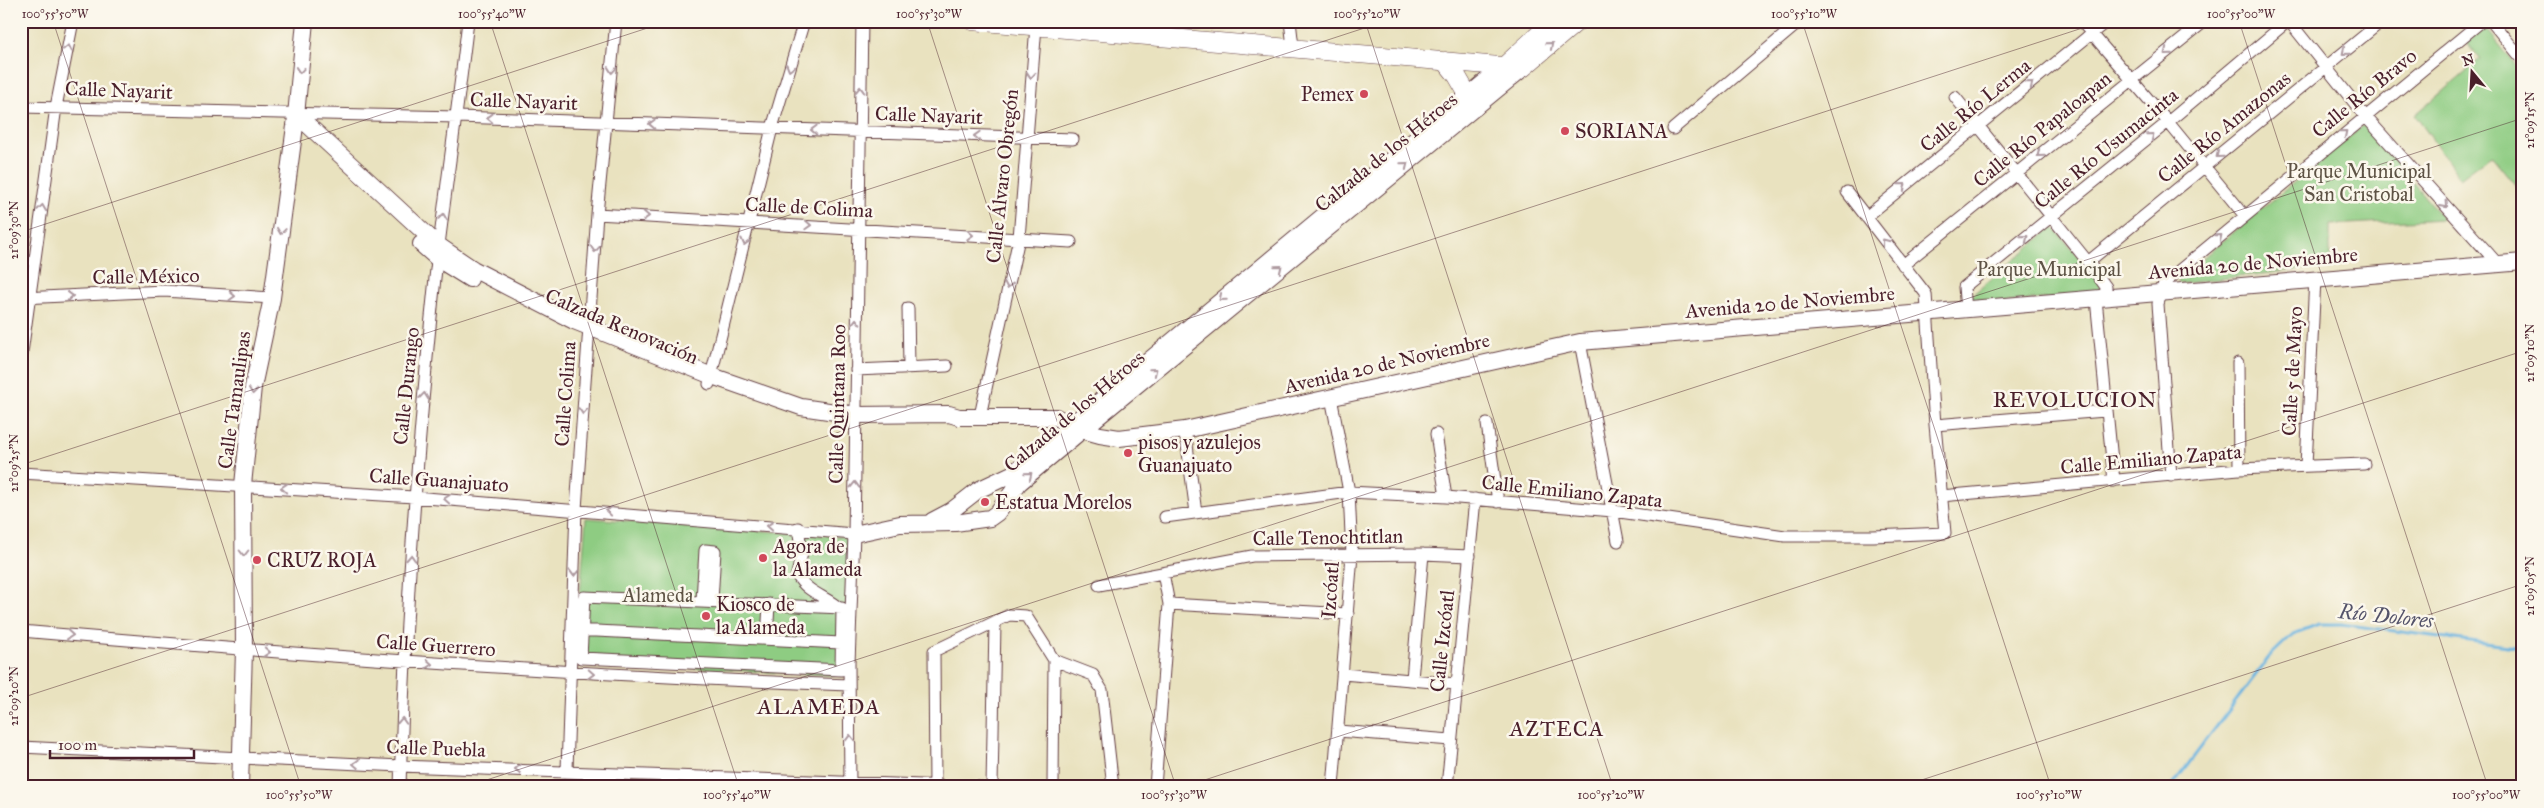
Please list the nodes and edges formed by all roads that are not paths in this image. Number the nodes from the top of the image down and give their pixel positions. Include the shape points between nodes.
1 (73, 21) edge
2 (305, 21) edge
3 (468, 21) edge
4 (616, 21) edge
5 (804, 21) edge
6 (862, 21) edge
7 (972, 21) edge
8 (1290, 21) edge
9 (1578, 21) edge
10 (1794, 21) edge
11 (2081, 21) edge
12 (2107, 21) edge
13 (2204, 21) edge
14 (2289, 21) edge
15 (2382, 21) edge
16 (2482, 21) edge
17 (2491, 21) edge
18 (1550, 22) edge
19 (1056, 24) edge
20 (1036, 26) junction
21 (2092, 34) junction
22 (1293, 47) junction
23 (2523, 60) edge
24 (1445, 61) junction
25 (1503, 66) junction
26 (1523, 68) junction
27 (2326, 68) junction
28 (2131, 81) junction
29 (1955, 97) dead end
30 (1472, 100) junction
31 (21, 107) edge
32 (56, 107) junction
33 (2365, 116) junction
34 (457, 117) junction
35 (296, 120) junction
36 (607, 122) junction
37 (2168, 122) junction
38 (1978, 126) junction
39 (772, 128) junction
40 (1673, 129) dead end
41 (860, 132) junction
42 (1026, 137) junction
43 (1073, 139) dead end
44 (2204, 168) junction
45 (2017, 173) junction
46 (1847, 192) dead end
47 (597, 214) junction
48 (2052, 216) junction
49 (2244, 216) junction
50 (1866, 217) junction
51 (750, 222) junction
52 (858, 229) junction
53 (1019, 238) junction
54 (1071, 242) dead end
55 (438, 253) junction
56 (2088, 262) junction
57 (2523, 262) edge
58 (2497, 263) junction
59 (1903, 265) junction
60 (2315, 278) junction
61 (2159, 294) junction
62 (25, 298) edge
63 (272, 298) junction
64 (2101, 299) junction
65 (908, 308) dead end
66 (1966, 310) junction
67 (1927, 312) junction
68 (588, 333) junction
69 (1580, 342) junction
70 (21, 360) edge
71 (2238, 363) dead end
72 (948, 366) dead end
73 (909, 367) junction
74 (856, 370) junction
75 (710, 380) junction
76 (1331, 397) junction
77 (2106, 411) junction
78 (980, 416) junction
79 (856, 420) junction
80 (1487, 424) dead end
81 (1935, 426) junction
82 (1077, 427) junction
83 (1185, 430) junction
84 (1436, 434) dead end
85 (2364, 464) dead end
86 (2306, 466) junction
87 (2239, 469) junction
88 (21, 473) edge
89 (2171, 476) junction
90 (2114, 481) junction
91 (243, 485) junction
92 (987, 488) junction
93 (1349, 492) junction
94 (972, 496) junction
95 (1941, 496) junction
96 (414, 497) junction
97 (1446, 497) junction
98 (1475, 500) junction
99 (1498, 502) junction
100 (576, 508) junction
101 (1000, 509) junction
102 (1613, 511) junction
103 (1196, 513) junction
104 (1165, 517) dead end
105 (981, 519) junction
106 (930, 522) junction
107 (798, 528) junction
108 (854, 534) junction
109 (1618, 541) dead end
110 (1423, 554) junction
111 (1352, 555) junction
112 (1470, 556) junction
113 (1163, 574) junction
114 (1099, 585) dead end
115 (815, 593) junction
116 (769, 604) junction
117 (1169, 604) junction
118 (798, 605) junction
119 (839, 608) junction
120 (1348, 614) junction
121 (996, 623) junction
122 (577, 630) junction
123 (21, 631) edge
124 (767, 639) junction
125 (841, 642) junction
126 (244, 650) junction
127 (1054, 660) junction
128 (405, 662) junction
129 (569, 673) junction
130 (1343, 674) junction
131 (1412, 679) junction
132 (1456, 684) junction
133 (849, 685) junction
134 (1338, 731) junction
135 (1451, 740) junction
136 (21, 747) edge
137 (242, 758) junction
138 (400, 766) junction
139 (567, 770) junction
140 (707, 782) edge
141 (850, 784) edge
142 (935, 786) edge
143 (240, 787) edge
144 (400, 787) edge
145 (979, 787) edge
146 (992, 787) edge
147 (1053, 787) edge
148 (1113, 787) edge
149 (1156, 787) edge
150 (1334, 787) edge
151 (1447, 787) edge

32 -> 1 street
2 -> 35 street, Calle Tamaulipas
3 - 34 street, Calle Durango
4 -> 36 street, Calle Colima
5 -> 39 street
41 -> 6 street, Calle Quintana Roo
7 - 20 main road
8 - 22 street
26 -> 9 main road, Calzada de los Héroes
10 - 40 street via 1796,25
11 - 21 street
12 - 21 street, Calle Río Lerma
13 -> 28 street, Calle Río Papaloapan
14 - 27 street
14 - 37 street, Calle Río Usumacinta
15 -> 27 street, Calle Río Amazonas
16 - 33 street, Calle Río Bravo
17 - 23 street
18 - 25 main road, Calzada de los Héroes
19 - 20 main road
19 - 22 main road
20 -> 42 street, Calle Álvaro Obregón
21 - 28 street
38 -> 21 street, Calle Río Lerma
22 - 24 main road
24 - 25 main road
24 - 30 main road
25 - 26 main road
25 - 30 street, Calzada de los Héroes
26 - 30 street, Calzada de los Héroes
27 - 33 street
27 -> 44 street, Calle Río Amazonas
28 - 37 street
28 -> 45 street, Calle Río Papaloapan
29 - 38 street
30 - 82 street, Calzada de los Héroes
31 - 32 street, Calle Nayarit
32 - 35 street, Calle Nayarit
62 -> 32 street
49 -> 33 street, Calle Río Bravo
33 -> 58 street
34 - 35 street, Calle Nayarit
36 -> 34 street, Calle Nayarit
55 -> 34 street, Calle Durango
35 - 55 street, Calzada Renovación
35 -> 63 street, Calle Tamaulipas
39 -> 36 street, Calle Nayarit
36 - 47 street, Calle Colima
37 - 44 street
48 -> 37 street, Calle Río Usumacinta
38 - 45 street
50 -> 38 street, Calle Río Lerma
41 -> 39 street, Calle Nayarit
39 - 51 street
42 -> 41 street, Calle Nayarit
41 - 52 street, Calle Quintana Roo
42 - 43 street, Calle Nayarit
42 - 53 street, Calle Álvaro Obregón
44 - 49 street
44 - 56 street, Calle Río Amazonas
45 - 48 street
45 - 59 street, Calle Río Papaloapan
46 - 50 street
47 -> 51 street, Calle de Colima
47 -> 68 street, Calle Colima
48 - 56 street
66 -> 48 street, Calle Río Usumacinta via 1964,287
61 -> 49 street, Calle Río Bravo via 2164,282
59 -> 50 street
51 -> 52 street, Calle de Colima
51 -> 75 street
52 -> 53 street, Calle de Colima
74 -> 52 street, Calle Quintana Roo
53 - 54 street, Calle de Colima
53 -> 78 street, Calle Álvaro Obregón
55 - 68 street, Calzada Renovación via 457,272 568,330
96 -> 55 street, Calle Durango
56 - 64 street via 2106,287
57 - 58 street, Avenida 20 de Noviembre
58 - 60 street, Avenida 20 de Noviembre
59 - 67 street via 1926,294
60 - 61 street, Avenida 20 de Noviembre
60 - 86 street, Calle 5 de Mayo
61 - 64 street, Avenida 20 de Noviembre
61 - 89 street
62 -> 63 street, Calle México via 164,291
62 - 70 street
63 -> 91 street, Calle Tamaulipas via 254,387
64 - 66 street, Avenida 20 de Noviembre
64 - 77 street
65 - 73 street
66 - 67 street, Avenida 20 de Noviembre
67 - 69 street, Avenida 20 de Noviembre
67 - 81 street
68 - 75 street, Calzada Renovación
68 -> 100 street, Calle Colima
69 - 76 street, Avenida 20 de Noviembre
69 - 102 street
71 - 87 street
72 - 73 street
73 - 74 street
74 - 79 street, Calle Quintana Roo
75 - 79 street, Calzada Renovación via 799,415
76 - 83 street, Avenida 20 de Noviembre
76 - 93 street, Izcóatl
77 - 81 street
77 - 90 street
78 - 79 street, Calzada Renovación via 959,417 950,423
78 - 82 street, Calzada Renovación via 1056,417
108 -> 79 street, Calle Quintana Roo
80 - 99 street
81 - 95 street
82 - 83 street, Avenida 20 de Noviembre via 1119,438
82 - 92 street, Calzada de los Héroes
101 -> 82 street, Calzada de los Héroes via 1019,483
83 - 103 street
84 - 97 street
85 - 86 street, Calle Emiliano Zapata
86 - 87 street, Calle Emiliano Zapata
87 - 89 street, Calle Emiliano Zapata
88 - 91 street, Calle Guanajuato
89 - 90 street, Calle Emiliano Zapata
90 - 95 street, Calle Emiliano Zapata
96 -> 91 street, Calle Guanajuato
91 -> 126 street, Calle Tamaulipas
92 - 94 street, Calzada de los Héroes
92 - 101 street via 995,491 1001,500
93 - 97 street, Calle Emiliano Zapata
93 - 103 street, Calle Emiliano Zapata
93 - 111 street, Izcóatl
94 - 105 street via 969,505 973,514
94 - 106 street, Calzada de los Héroes
95 - 102 street, Calle Emiliano Zapata via 1945,533 1785,536
100 -> 96 street, Calle Guanajuato
128 -> 96 street, Calle Durango
97 - 98 street, Calle Emiliano Zapata
98 - 99 street, Calle Emiliano Zapata
98 - 112 street, Calle Izcóatl
99 - 102 street, Calle Emiliano Zapata
107 -> 100 street, Calle Guanajuato
100 -> 122 street, Calle Colima
101 - 105 street, Calzada de los Héroes via 990,518
102 - 109 street
103 - 104 street, Calle Emiliano Zapata
105 - 106 street, Calzada de los Héroes
106 - 108 street via 900,524
107 - 108 street, Calle Guanajuato
107 - 115 street via 802,553 797,575
108 - 133 street, Calle Quintana Roo
110 - 111 street, Calle Tenochtitlan
110 - 112 street, Calle Tenochtitlan
110 - 131 street
111 - 113 street, Calle Tenochtitlan via 1252,556
111 - 120 street, Izcóatl
112 - 132 street, Calle Izcóatl
113 - 114 street, Calle Tenochtitlan
113 - 117 street
115 - 118 street
115 - 119 street
116 - 118 street
116 - 122 street via 584,597
116 - 124 street
117 - 120 street
117 - 149 street
118 - 119 street
119 - 125 street via 842,608
120 - 130 street, Izcóatl
121 - 127 street via 1009,615 1026,616
121 - 142 street via 934,651
121 - 146 street
122 - 124 street
122 - 125 street via 580,658 841,670
122 - 129 street, Calle Colima
123 -> 126 street, Calle Guerrero
124 - 125 street
126 -> 128 street, Calle Guerrero
126 - 137 street, Calle Tamaulipas
127 - 147 street
127 - 148 street via 1094,675 1102,690
128 -> 129 street, Calle Guerrero
138 -> 128 street, Calle Durango
129 -> 133 street, Calle Guerrero
129 - 139 street, Calle Colima
130 - 131 street
130 - 134 street, Izcóatl
131 - 132 street
132 - 135 street, Calle Izcóatl
141 -> 133 street, Calle Quintana Roo
134 - 135 street
134 - 150 street, Izcóatl
135 - 151 street, Calle Izcóatl
136 - 137 street, Calle Puebla
138 -> 137 street, Calle Puebla
137 - 143 street, Calle Tamaulipas
139 -> 138 street, Calle Puebla
138 - 144 street, Calle Durango
139 - 140 street, Calle Puebla
140 - 141 street, Calle Puebla
141 - 142 street, Calle Puebla
142 - 145 street, Calle Puebla

